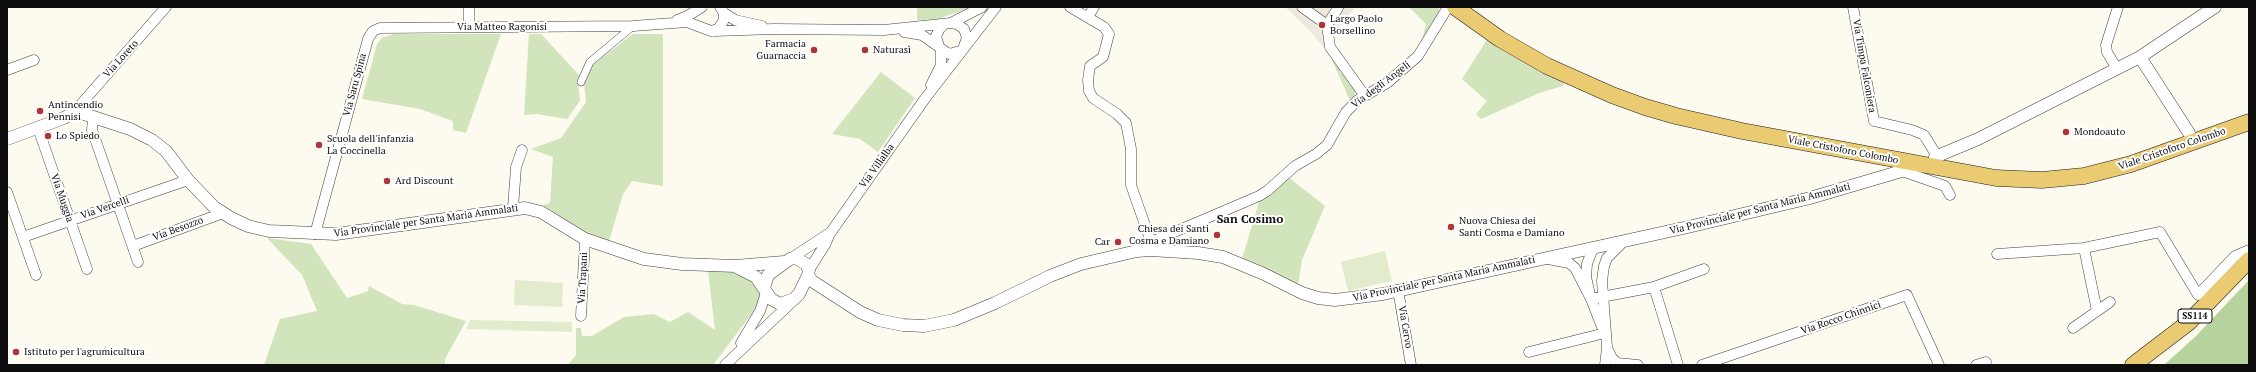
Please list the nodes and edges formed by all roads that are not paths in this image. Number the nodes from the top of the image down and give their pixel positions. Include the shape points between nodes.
1 (166, 7) edge
2 (469, 7) edge
3 (982, 7) edge
4 (996, 7) edge
5 (1070, 7) edge
6 (1094, 7) edge
7 (1302, 7) edge
8 (1448, 7) edge
9 (1455, 7) edge
10 (1474, 7) edge
11 (1853, 7) edge
12 (2118, 7) edge
13 (2215, 7) edge
14 (701, 8) edge
15 (1338, 8) edge
16 (722, 9) edge
17 (1088, 17) junction
18 (664, 24) junction
19 (948, 24) junction
20 (1327, 25) junction
21 (633, 26) junction
22 (469, 27) junction
23 (701, 27) junction
24 (774, 29) junction
25 (884, 30) junction
26 (373, 31) joint
27 (711, 31) junction
28 (940, 49) junction
29 (962, 49) junction
30 (2140, 58) junction
31 (34, 60) dead end
32 (2118, 69) junction
33 (7, 70) edge
34 (581, 82) dead end
35 (1365, 96) junction
36 (924, 100) junction
37 (2249, 110) edge
38 (75, 111) junction
39 (93, 118) junction
40 (2249, 118) edge
41 (2249, 122) edge
42 (38, 128) junction
43 (2189, 133) junction
44 (7, 139) edge
45 (522, 150) dead end
46 (1936, 156) joint
47 (1904, 170) joint
48 (2084, 176) junction
49 (188, 180) junction
50 (7, 192) edge
51 (1950, 195) dead end
52 (118, 204) junction
53 (513, 208) junction
54 (223, 213) junction
55 (70, 220) junction
56 (315, 234) junction
57 (830, 234) junction
58 (23, 237) junction
59 (585, 239) junction
60 (1623, 242) junction
61 (133, 246) junction
62 (1151, 246) junction
63 (1593, 248) junction
64 (2084, 248) junction
65 (2249, 250) edge
66 (1998, 254) dead end
67 (1544, 258) junction
68 (787, 261) junction
69 (138, 262) dead end
70 (735, 266) junction
71 (87, 269) dead end
72 (1704, 269) dead end
73 (2248, 269) edge
74 (808, 272) junction
75 (36, 275) dead end
76 (1602, 281) junction
77 (1654, 287) junction
78 (765, 290) junction
79 (1398, 290) junction
80 (834, 296) junction
81 (1604, 296) junction
82 (797, 297) junction
83 (1591, 299) junction
84 (2110, 302) dead end
85 (2096, 311) junction
86 (581, 316) dead end
87 (2073, 328) dead end
88 (1605, 333) junction
89 (1607, 347) junction
90 (1530, 352) dead end
91 (733, 355) junction
92 (1986, 362) dead end
93 (724, 365) edge
94 (1411, 365) edge
95 (1605, 365) edge
96 (1638, 365) edge
97 (1678, 365) edge
98 (1702, 365) edge
99 (1939, 365) edge
100 (1976, 365) edge
101 (2133, 365) edge
102 (2142, 365) edge

1 - 38 street, Via Loreto
2 - 22 street
3 - 19 street
4 - 29 street
5 - 17 street
6 - 17 street
7 - 20 street
8 - 35 street, Via degli Angeli via 1418,56 1387,83
9 - 48 main road, Viale Cristoforo Colombo via 1500,39 1547,66 1612,95 1676,116 1876,157 1996,178 2042,180
10 - 43 main road, Viale Cristoforo Colombo via 1504,29 1553,58 1589,75 1648,97 1708,114 1948,162 2009,170 2044,170 2078,166 2130,154
11 - 46 street, Via Timpa Falconiera via 1874,121 1924,135
12 - 32 street via 2106,46
13 - 30 street
14 - 18 street via 689,16
14 - 23 street via 698,19
15 - 20 street
16 - 24 street via 735,20
16 - 27 street via 724,20 721,27
17 - 62 street via 1104,27 1109,34 1103,57 1090,66 1089,91 1093,98 1126,123 1132,149 1130,186
18 - 21 street, Via Matteo Ragonisi
18 - 23 street via 687,22
19 - 25 street
19 - 28 street via 940,28 936,36
19 - 29 street via 957,24 964,29 967,38
20 - 35 street via 1330,47
21 - 22 street, Via Matteo Ragonisi
21 - 34 street via 590,62
22 - 26 street, Via Matteo Ragonisi via 380,28
23 - 27 street
24 - 25 street
24 - 27 street
25 - 28 street via 922,35
26 - 56 street, Via Saru Spina via 368,39
28 - 29 street via 952,54
28 - 36 street via 941,65
29 - 36 street
30 - 32 street
30 - 43 street
31 - 33 street
32 - 46 street via 1978,139
35 - 62 street, Via degli Angeli via 1346,112 1327,145 1295,166 1263,194 1207,217
36 - 57 street, Via Villalba
37 - 43 main road, Viale Cristoforo Colombo
38 - 39 street, Via Provinciale per Santa Maria Ammalati
38 - 42 street
39 - 49 street, Via Provinciale per Santa Maria Ammalati via 130,129 152,140 166,152
39 - 52 street via 92,130
40 - 43 street via 2200,136
41 - 48 main road, Viale Cristoforo Colombo via 2131,164
42 - 44 street
42 - 55 street, Via Muggia
43 - 48 street via 2185,141
45 - 53 street via 516,167
47 - 51 street via 1945,186
47 - 60 street, Via Provinciale per Santa Maria Ammalati via 1810,198
49 - 52 street, Via Vercelli
49 - 54 street, Via Provinciale per Santa Maria Ammalati
50 - 58 street
52 - 55 street, Via Vercelli
52 - 61 street
53 - 56 street, Via Provinciale per Santa Maria Ammalati via 360,232
53 - 59 street, Via Provinciale per Santa Maria Ammalati via 541,212
54 - 56 street, Via Provinciale per Santa Maria Ammalati via 248,226 268,231
54 - 61 street, Via Besozzo
55 - 58 street, Via Vercelli
55 - 71 street, Via Muggia
57 - 68 street
57 - 74 street, Via Villalba
58 - 75 street
59 - 70 street, Via Provinciale per Santa Maria Ammalati via 620,252 663,262
59 - 86 street, Via Trapani
60 - 63 street, Via Provinciale per Santa Maria Ammalati
60 - 76 street via 1607,258
61 - 69 street
62 - 79 street, Via Provinciale per Santa Maria Ammalati via 1223,257 1318,298 1357,298
62 - 80 street, Via Provinciale per Santa Maria Ammalati via 1082,264 1050,276 974,313 939,324 903,325 878,320
63 - 67 street, Via Provinciale per Santa Maria Ammalati
63 - 76 street via 1599,261
63 - 83 street via 1587,264 1586,277
64 - 65 street via 2160,232 2198,295 2235,256
64 - 66 street
64 - 85 street
67 - 79 street, Via Provinciale per Santa Maria Ammalati
67 - 83 street via 1569,263 1575,268
68 - 70 street, Via Provinciale per Santa Maria Ammalati
68 - 74 street via 796,258 804,262
68 - 78 street via 768,275
70 - 78 street via 756,277
72 - 77 street
73 - 101 main road, SS114 via 2188,323
73 - 102 main road, SS114 via 2193,328
74 - 80 street via 812,281
74 - 82 street
76 - 81 street
77 - 81 street
77 - 97 street
78 - 82 street via 771,299 780,304
78 - 91 street via 760,311
79 - 94 street, Via Cervo
80 - 82 street via 812,290
81 - 83 street
81 - 88 street
82 - 91 street
83 - 88 street
84 - 85 street
85 - 87 street
88 - 89 street
88 - 90 street
89 - 95 street
89 - 96 street via 1617,363
91 - 93 street
92 - 100 street
98 - 99 street, Via Rocco Chinnici via 1907,295

